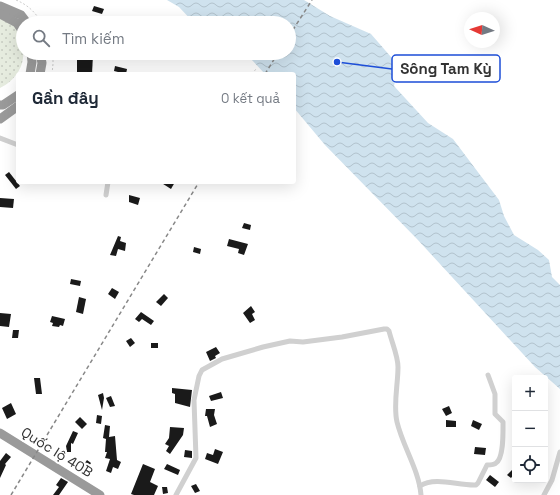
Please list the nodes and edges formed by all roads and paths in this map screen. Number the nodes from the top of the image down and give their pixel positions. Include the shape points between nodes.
1 (16, 0) edge
2 (0, 6) edge
3 (0, 14) edge
4 (22, 16) edge
5 (38, 16) edge
6 (16, 22) edge
7 (32, 60) edge
8 (41, 60) edge
9 (53, 60) edge
10 (256, 69) dead end
11 (30, 72) edge
12 (40, 72) edge
13 (52, 72) edge
14 (254, 72) edge
15 (16, 96) edge
16 (0, 105) edge
17 (16, 107) edge
18 (0, 119) edge
19 (0, 138) edge
20 (16, 144) edge
21 (108, 184) edge
22 (106, 195) dead end
23 (488, 374) dead end
24 (0, 433) edge
25 (560, 452) edge
26 (420, 486) junction
27 (100, 495) edge
28 (176, 495) edge
29 (421, 495) edge
30 (544, 495) edge

1 - 5 path via 25,4
2 - 4 highway
3 - 6 highway
7 - 11 highway
8 - 12 highway
9 - 13 path
10 - 14 path
15 - 16 highway
17 - 18 highway
19 - 20 street
21 - 22 street
23 - 26 street via 495,394 495,414 503,422 502,450 498,461 496,464 487,465 476,485 429,482
24 - 27 highway, Quốc lộ 40B
25 - 30 street via 552,480
26 - 28 street via 397,422 398,365 389,331 384,329 263,347 222,359 202,370 194,400 196,458
26 - 29 street

